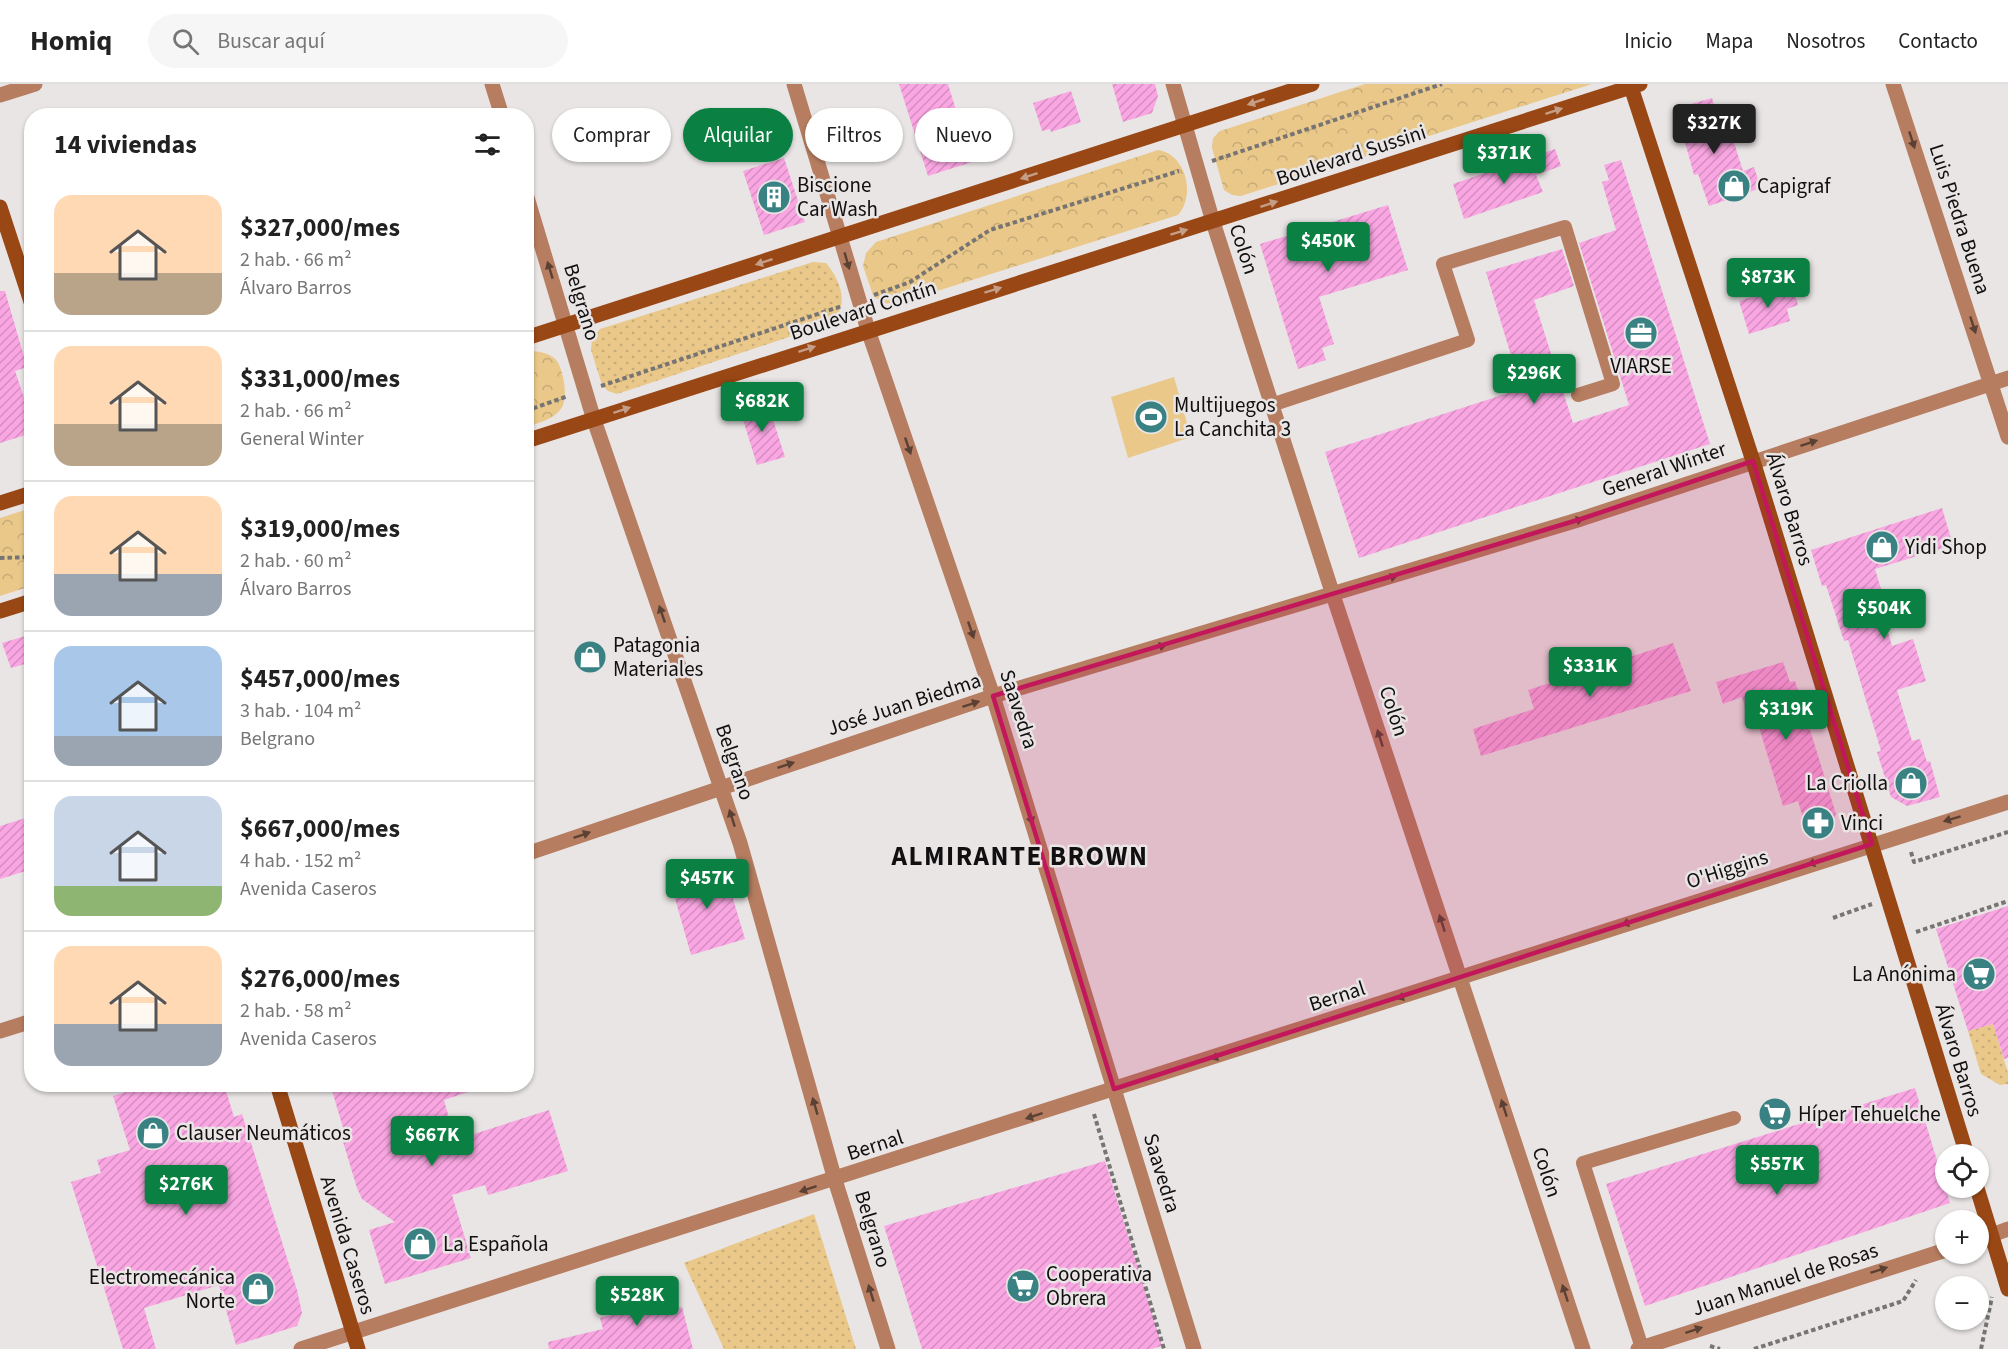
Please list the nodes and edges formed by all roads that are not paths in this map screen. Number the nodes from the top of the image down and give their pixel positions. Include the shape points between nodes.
1 (36, 84) edge
2 (492, 84) edge
3 (794, 84) edge
4 (1173, 84) edge
5 (1312, 84) edge
6 (1893, 84) edge
7 (1633, 85) edge
8 (0, 95) edge
9 (500, 108) edge
10 (1184, 124) junction
11 (0, 207) edge
12 (534, 220) edge
13 (1213, 222) junction
14 (841, 238) junction
15 (24, 280) edge
16 (567, 326) junction
17 (868, 330) junction
18 (534, 336) edge
19 (2008, 378) edge
20 (1992, 383) junction
21 (1578, 395) dead end
22 (1271, 405) junction
23 (594, 420) junction
24 (2008, 436) edge
25 (534, 439) edge
26 (1753, 461) junction
27 (24, 496) edge
28 (0, 503) edge
29 (1333, 595) junction
30 (24, 604) edge
31 (0, 612) edge
32 (993, 696) junction
33 (722, 786) junction
34 (2008, 802) edge
35 (1872, 844) junction
36 (534, 851) edge
37 (1460, 978) junction
38 (24, 1024) edge
39 (0, 1031) edge
40 (1114, 1089) junction
41 (279, 1092) edge
42 (1734, 1118) dead end
43 (1963, 1144) edge
44 (835, 1180) junction
45 (2008, 1229) edge
46 (1989, 1236) edge
47 (1989, 1247) edge
48 (1935, 1253) edge
49 (2008, 1289) edge
50 (353, 1333) junction
51 (1640, 1348) edge
52 (301, 1349) edge
53 (358, 1349) edge
54 (888, 1349) edge
55 (1194, 1349) edge
56 (1583, 1349) edge

1 - 8 street
2 - 9 street
3 - 14 street, Saavedra
4 - 10 street, Colón
5 -> 10 main road
6 -> 20 street, Luis Piedra Buena
13 -> 7 main road, Boulevard Sussini
7 - 26 main road, Álvaro Barros
10 - 13 street, Colón
10 -> 14 main road
11 - 15 main road
16 -> 12 street, Belgrano
17 -> 13 main road, Boulevard Contín
13 - 22 street, Colón
14 -> 16 main road
14 -> 17 street, Saavedra
16 - 18 main road
16 - 23 street, Belgrano
23 -> 17 main road, Boulevard Contín
17 -> 32 street, Saavedra
19 - 20 street, General Winter
20 - 24 street, Luis Piedra Buena
26 -> 20 street, General Winter
21 - 22 lane via 1613,384 1565,227 1443,264 1468,340
22 - 29 street, Colón
23 - 25 main road, Boulevard Contín
33 -> 23 street, Belgrano
29 -> 26 street, General Winter
26 - 35 main road, Álvaro Barros
27 - 28 main road
32 -> 29 street, José Juan Biedma
37 -> 29 street, Colón
30 - 31 main road
33 -> 32 street, José Juan Biedma
32 -> 40 street, Saavedra
36 -> 33 street, José Juan Biedma
44 -> 33 street, Belgrano
34 -> 35 street, O'Higgins
35 -> 37 street, O'Higgins
35 - 43 main road, Álvaro Barros
37 -> 40 street, Bernal
56 -> 37 street, Colón
38 - 39 street
40 -> 44 street, Bernal
40 - 55 street, Saavedra
41 - 50 main road, Avenida Caseros
42 - 51 lane via 1583,1163
44 -> 50 street, Bernal
54 -> 44 street, Belgrano
45 - 46 street
47 - 49 main road
51 -> 48 street, Juan Manuel de Rosas
50 - 52 street, Bernal
50 - 53 main road, Avenida Caseros

